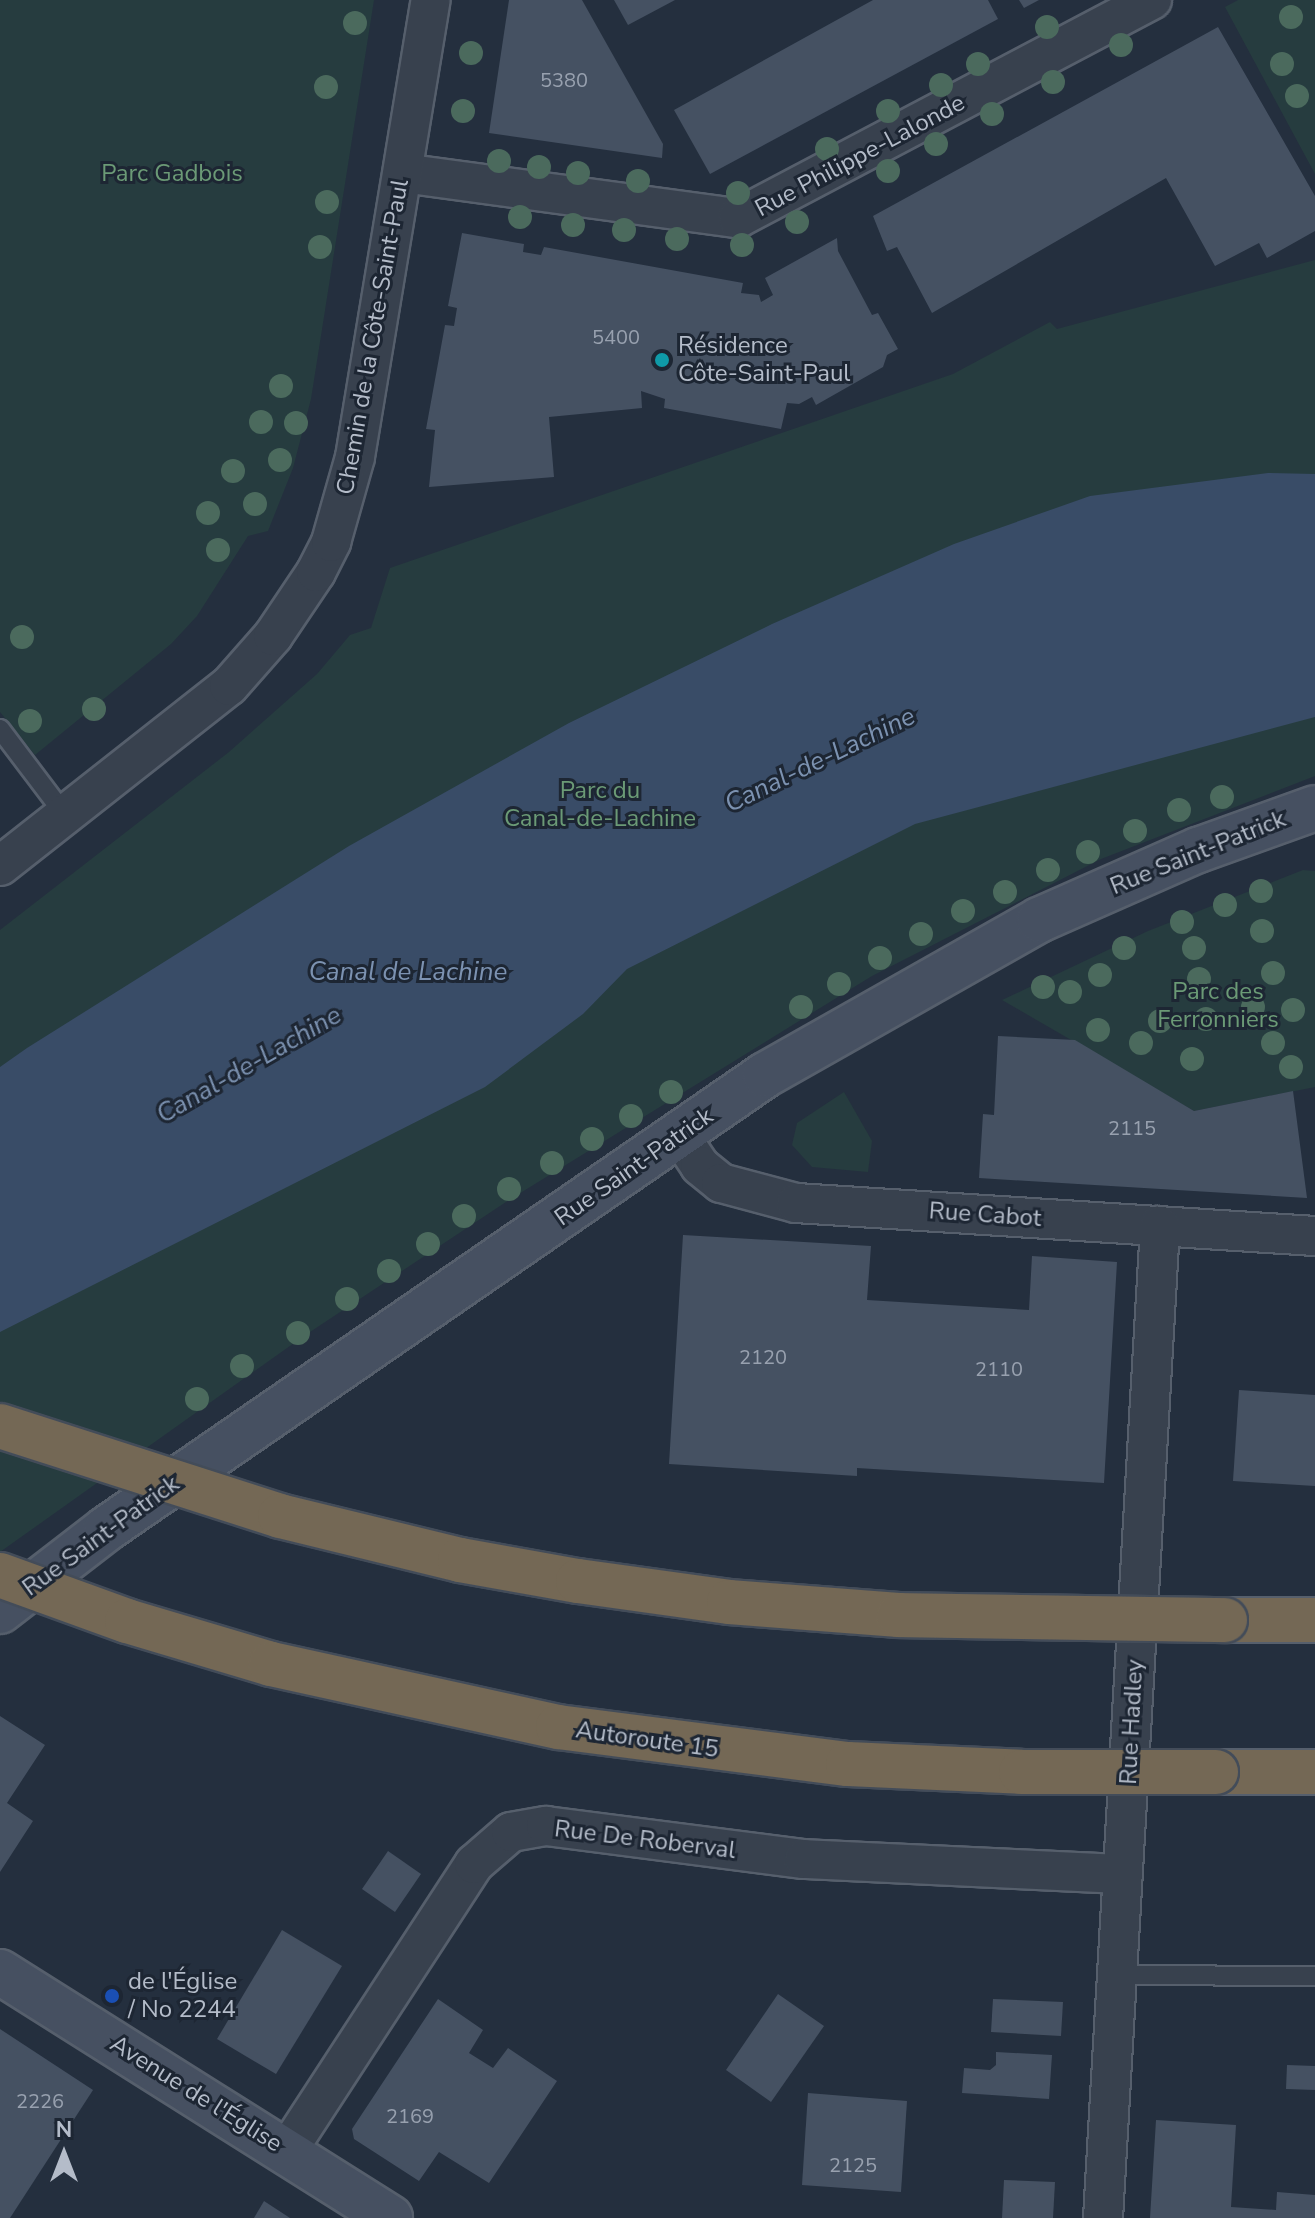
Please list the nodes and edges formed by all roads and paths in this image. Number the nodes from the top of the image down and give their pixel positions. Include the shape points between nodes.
1 (431, 0) edge
2 (1152, 0) edge
3 (403, 173) junction
4 (0, 729) edge
5 (1315, 808) edge
6 (65, 815) junction
7 (0, 866) edge
8 (680, 1136) junction
9 (1160, 1226) junction
10 (1315, 1236) edge
11 (0, 1426) edge
12 (0, 1575) edge
13 (0, 1611) edge
14 (1315, 1620) edge
15 (1315, 1772) edge
16 (1123, 1874) junction
17 (0, 1972) edge
18 (1117, 1975) junction
19 (1315, 1976) edge
20 (287, 2151) junction
21 (390, 2218) edge
22 (1103, 2218) edge

1 - 3 street, Chemin de la Côte-Saint-Paul
2 - 3 street, Rue Philippe-Lalonde via 738,218
3 - 6 street, Chemin de la Côte-Saint-Paul via 355,457 331,542 316,572 281,626 229,686
4 - 6 lane
5 - 8 main road, Rue Saint-Patrick via 1186,855 1002,939 765,1075
6 - 7 street, Chemin de la Côte-Saint-Paul
8 - 9 street, Rue Cabot via 700,1166 721,1183 777,1200
8 - 13 main road, Rue Saint-Patrick via 106,1529
9 - 10 street, Rue Cabot
9 - 16 street, Rue Hadley
11 - 14 highway, bridge via 280,1516 460,1560 578,1581 729,1602 899,1615
12 - 15 highway, Autoroute 15, bridge via 127,1621 271,1664 558,1727 848,1764 1021,1772
16 - 18 street, Rue Hadley
16 - 20 street, Rue De Roberval via 804,1859 546,1826 511,1832 474,1864
17 - 20 main road, Avenue de l'Église
18 - 19 lane
18 - 22 street, Rue Hadley
20 - 21 main road, Avenue de l'Église

